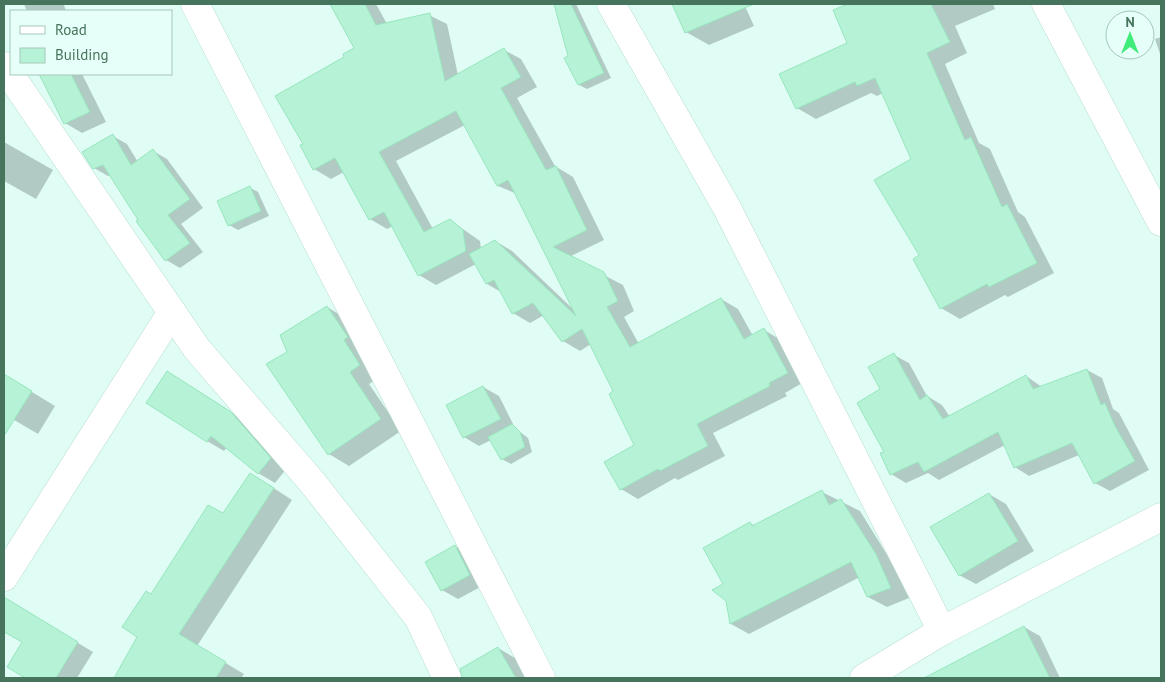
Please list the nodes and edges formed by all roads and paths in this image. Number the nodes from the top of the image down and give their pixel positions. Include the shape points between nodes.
1 (195, 4) edge
2 (611, 4) edge
3 (1046, 4) edge
4 (10, 75) edge
5 (1161, 222) edge
6 (172, 312) junction
7 (1161, 517) edge
8 (4, 577) edge
9 (942, 631) junction
10 (447, 678) edge
11 (541, 678) edge
12 (864, 678) edge

1 - 11 street
2 - 9 street via 727,208
3 - 5 street
4 - 6 street
6 - 8 street
6 - 10 street via 197,349 312,482 418,617
7 - 9 street
9 - 12 street

